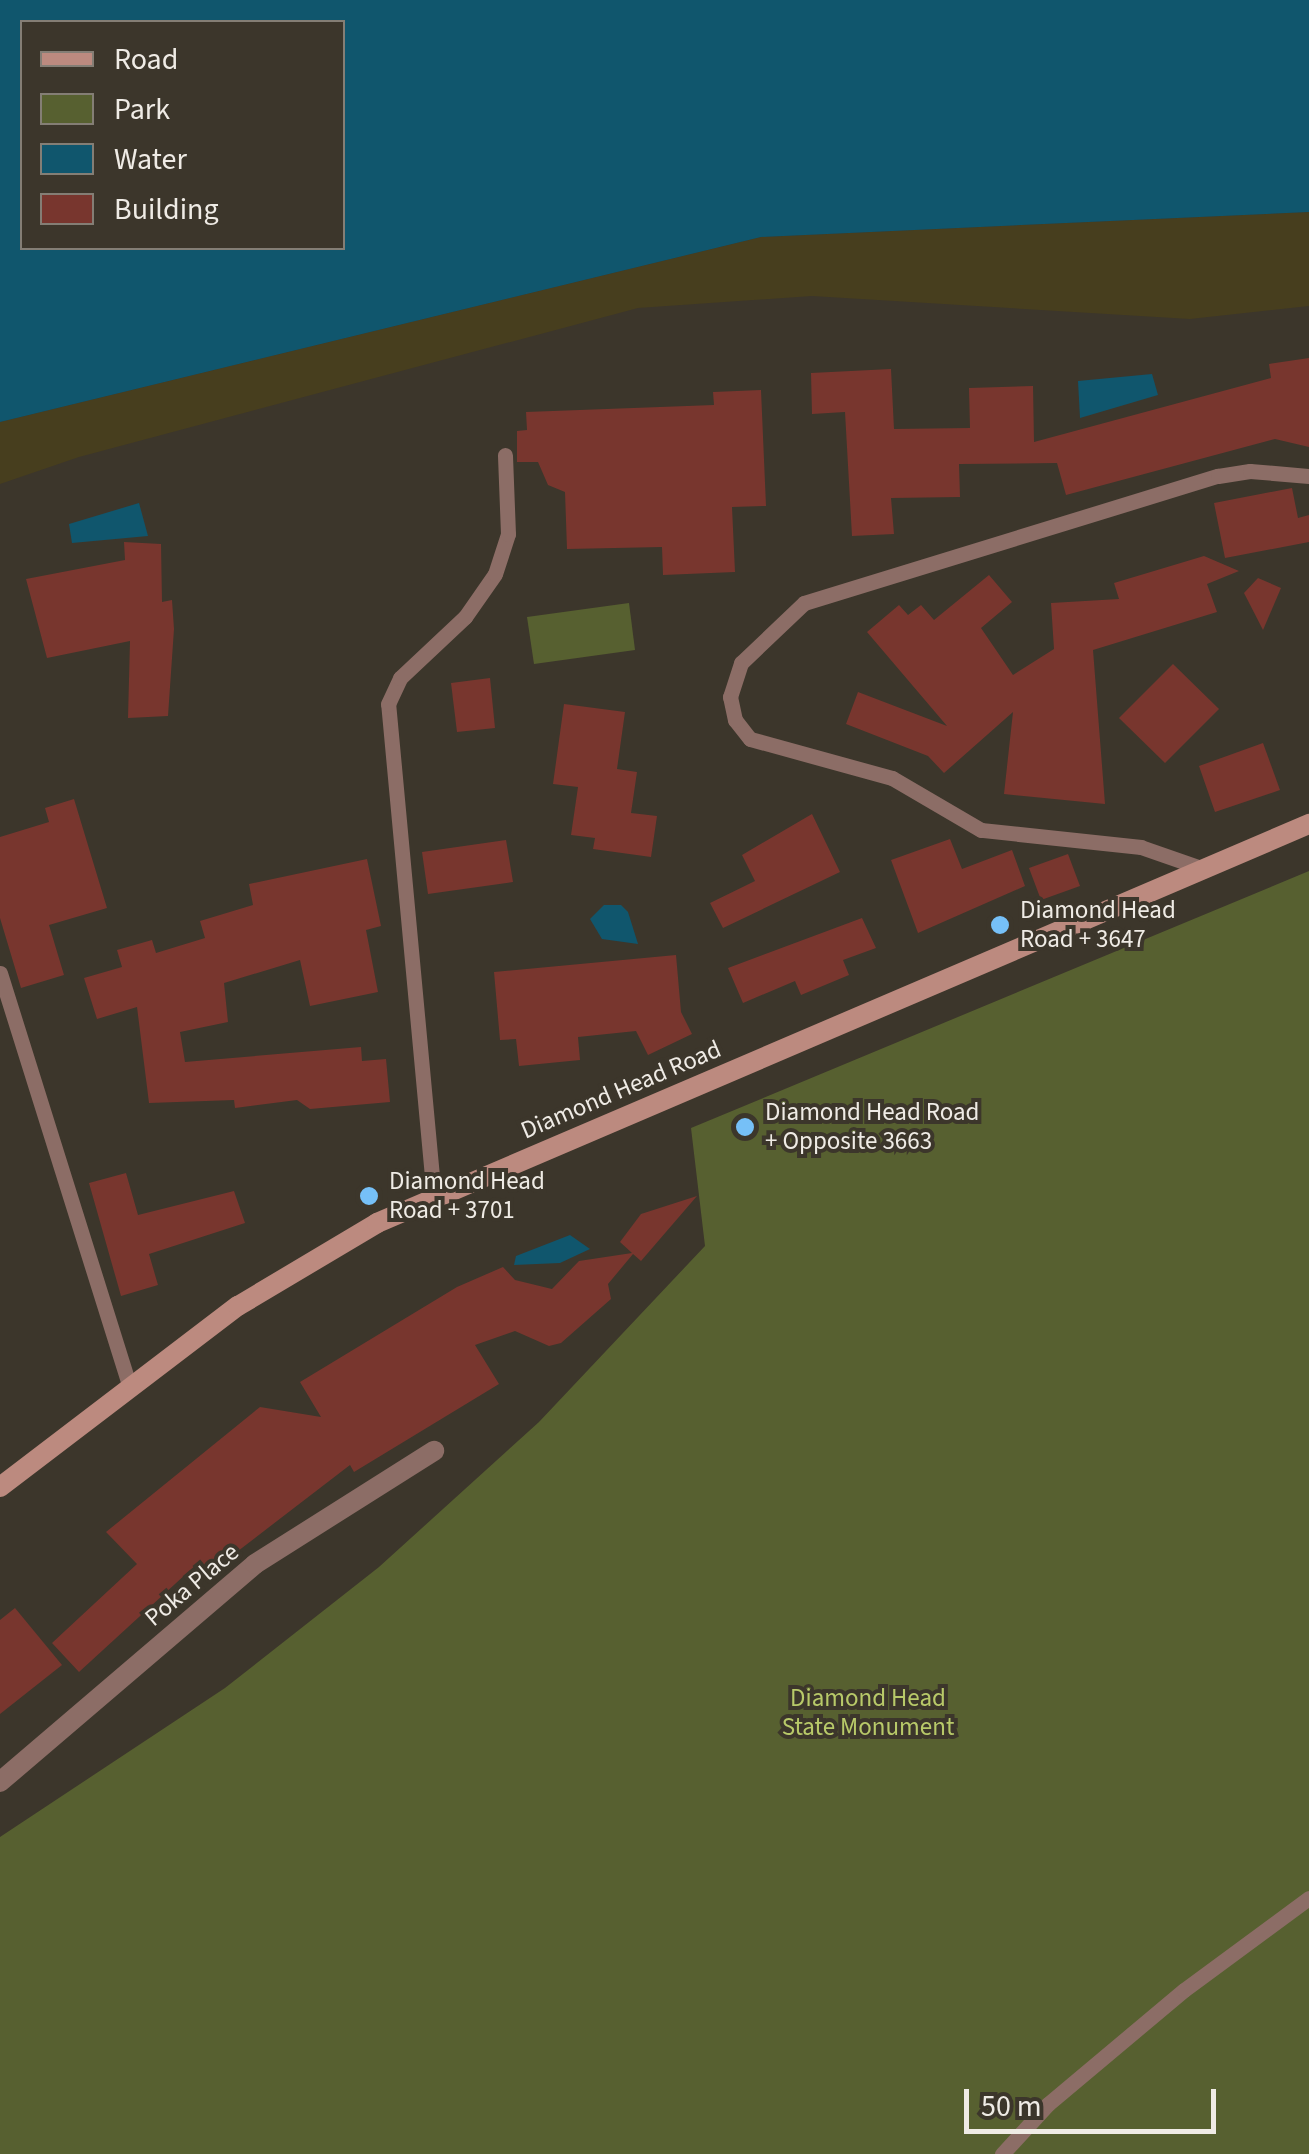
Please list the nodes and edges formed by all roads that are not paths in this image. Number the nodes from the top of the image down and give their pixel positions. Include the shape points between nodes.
1 (505, 455) dead end
2 (1309, 476) edge
3 (1309, 824) edge
4 (1204, 869) junction
5 (0, 973) edge
6 (434, 1198) junction
7 (130, 1388) junction
8 (434, 1451) dead end
9 (0, 1487) edge
10 (0, 1782) edge
11 (1309, 1898) edge
12 (1002, 2154) edge

1 - 6 lane via 508,534 495,574 464,617 400,678 388,704
2 - 4 lane via 1218,476 804,603 741,663 730,697 734,720 750,739 892,778 981,830 1140,846
3 - 4 street, Diamond Head Road
4 - 6 street, Diamond Head Road
5 - 7 lane
6 - 7 street, Diamond Head Road via 284,1276
7 - 9 street, Diamond Head Road
8 - 10 street, Poka Place via 256,1564
11 - 12 lane via 1168,2002 1048,2104

